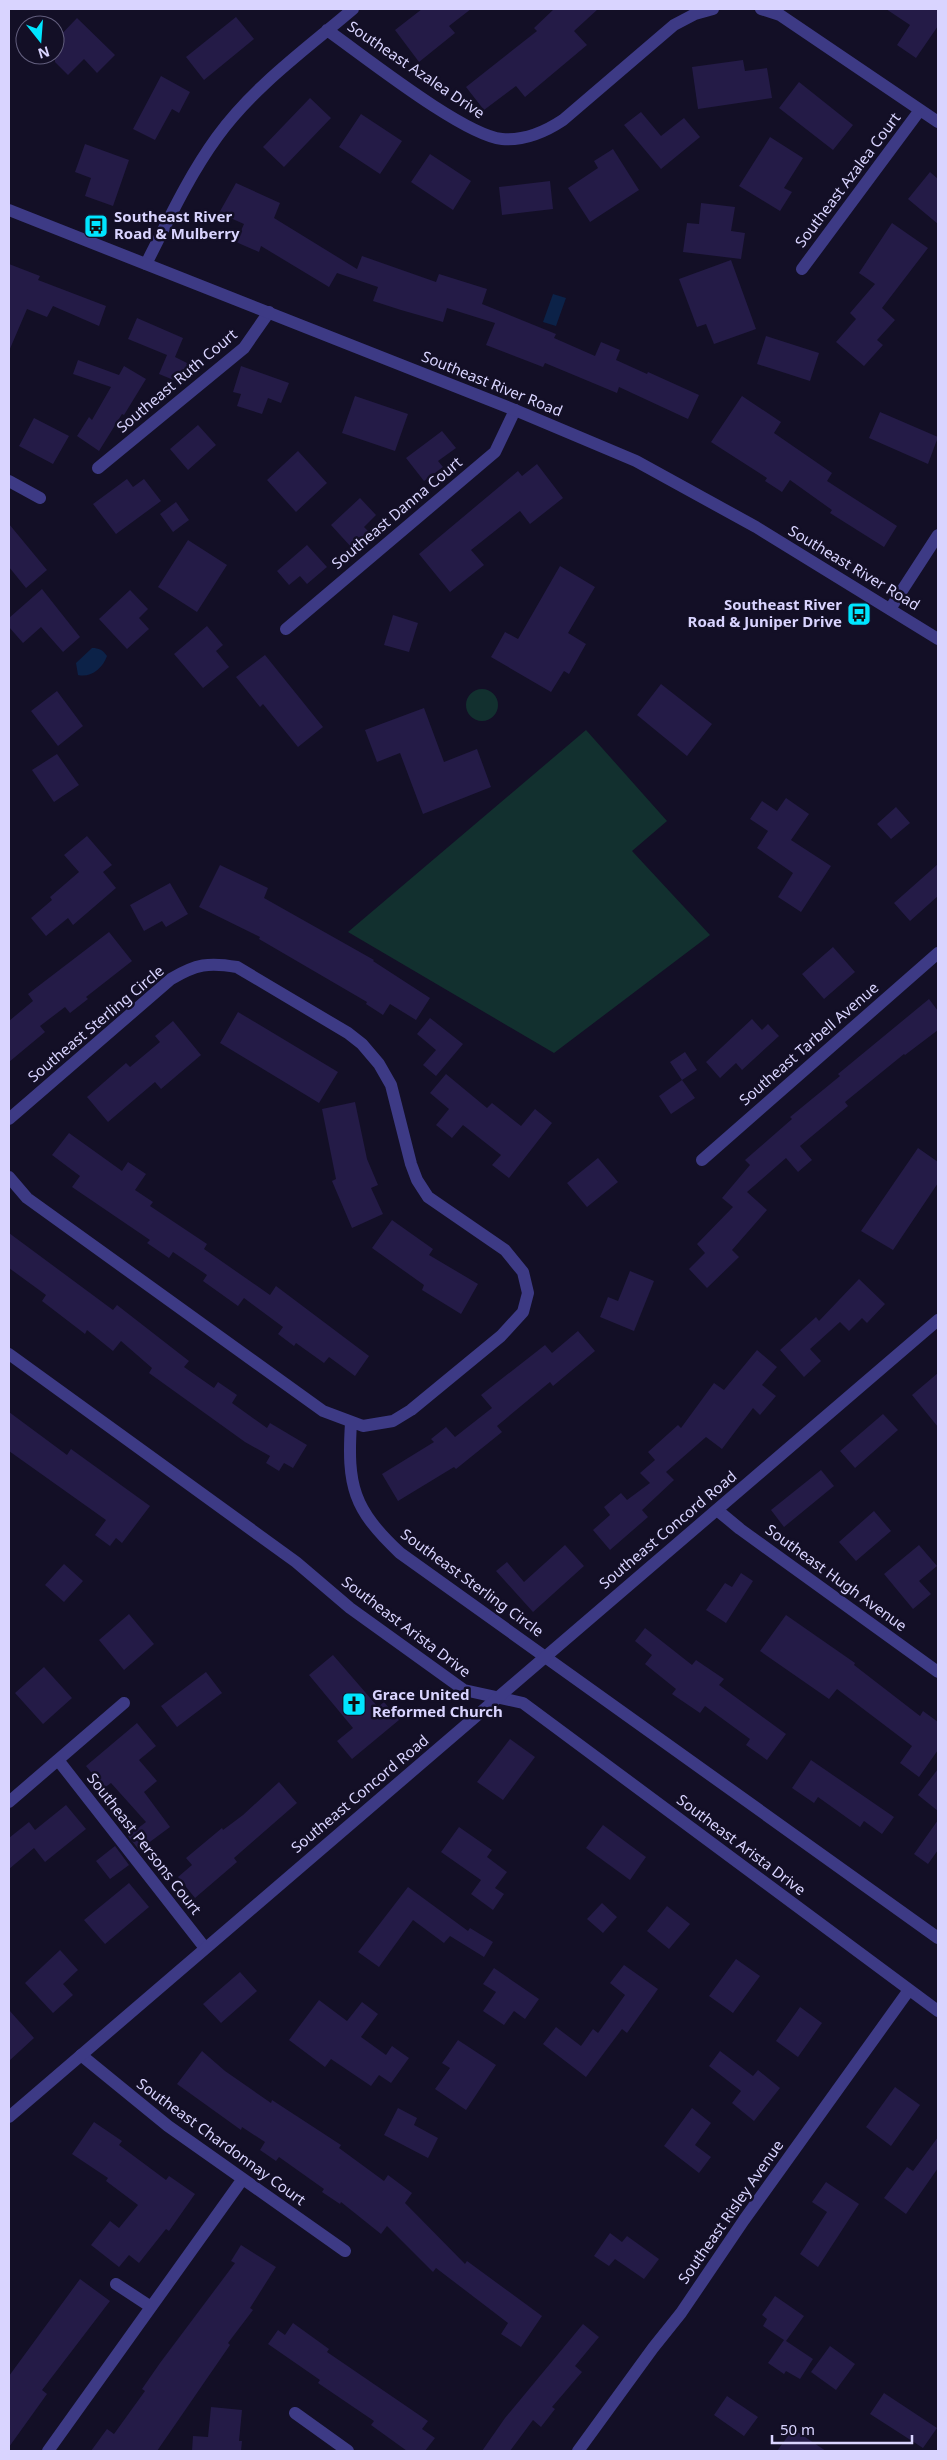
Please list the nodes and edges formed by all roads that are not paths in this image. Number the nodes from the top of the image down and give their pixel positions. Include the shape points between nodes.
1 (353, 9) edge
2 (713, 9) edge
3 (761, 9) edge
4 (328, 30) junction
5 (920, 110) junction
6 (938, 122) edge
7 (9, 210) edge
8 (146, 264) junction
9 (802, 269) dead end
10 (269, 312) junction
11 (515, 410) junction
12 (98, 468) dead end
13 (9, 481) edge
14 (40, 498) dead end
15 (938, 535) edge
16 (890, 609) junction
17 (286, 629) dead end
18 (938, 639) edge
19 (938, 953) edge
20 (9, 1119) edge
21 (702, 1160) dead end
22 (9, 1177) edge
23 (938, 1320) edge
24 (9, 1354) edge
25 (352, 1423) junction
26 (717, 1510) junction
27 (545, 1657) junction
28 (938, 1672) edge
29 (498, 1698) junction
30 (124, 1703) dead end
31 (58, 1760) junction
32 (9, 1802) edge
33 (938, 1938) edge
34 (205, 1948) junction
35 (909, 1990) junction
36 (938, 2011) edge
37 (81, 2055) junction
38 (9, 2117) edge
39 (242, 2180) junction
40 (345, 2251) dead end
41 (116, 2284) dead end
42 (150, 2307) junction
43 (295, 2413) dead end
44 (48, 2451) edge
45 (348, 2451) edge
46 (578, 2451) edge

1 - 4 street
2 - 4 street, Southeast Azalea Drive via 674,25 563,120 549,129 516,139 500,139 477,132
3 - 5 street via 780,15
4 - 8 street via 266,83 218,136 179,197
5 - 6 street
5 - 9 street, Southeast Azalea Court
7 - 8 street, Southeast River Road
8 - 10 street, Southeast River Road
10 - 11 street, Southeast River Road
10 - 12 street, Southeast Ruth Court via 244,348
11 - 16 street, Southeast River Road via 593,442 688,488
11 - 17 street, Southeast Danna Court via 495,452
13 - 14 street
15 - 16 street
16 - 18 street, Southeast River Road
19 - 21 street, Southeast Tarbell Avenue
20 - 25 street, Southeast Sterling Circle via 171,979 188,968 204,964 237,967 362,1044 391,1085 411,1164 428,1197 505,1250 524,1272 528,1293 523,1312 501,1336 411,1410 393,1421 363,1426
22 - 25 street, Southeast Sterling Circle via 27,1198 323,1411
23 - 26 street, Southeast Concord Road
24 - 29 street, Southeast Arista Drive via 296,1562 350,1608 464,1690
25 - 27 street, Southeast Sterling Circle via 349,1459 352,1487 366,1516 384,1538 400,1553
26 - 27 street, Southeast Concord Road
26 - 28 street, Southeast Hugh Avenue
27 - 29 street, Southeast Concord Road
27 - 33 street
29 - 34 street, Southeast Concord Road
29 - 35 street, Southeast Arista Drive via 523,1703
30 - 31 street
31 - 32 street
31 - 34 street, Southeast Persons Court
34 - 37 street, Southeast Concord Road
35 - 36 street, Southeast Arista Drive
35 - 46 street, Southeast Risley Avenue via 681,2313
37 - 38 street, Southeast Concord Road
37 - 39 street, Southeast Chardonnay Court via 168,2126
39 - 40 street, Southeast Chardonnay Court
39 - 42 street
41 - 42 street
42 - 44 street
43 - 45 street

